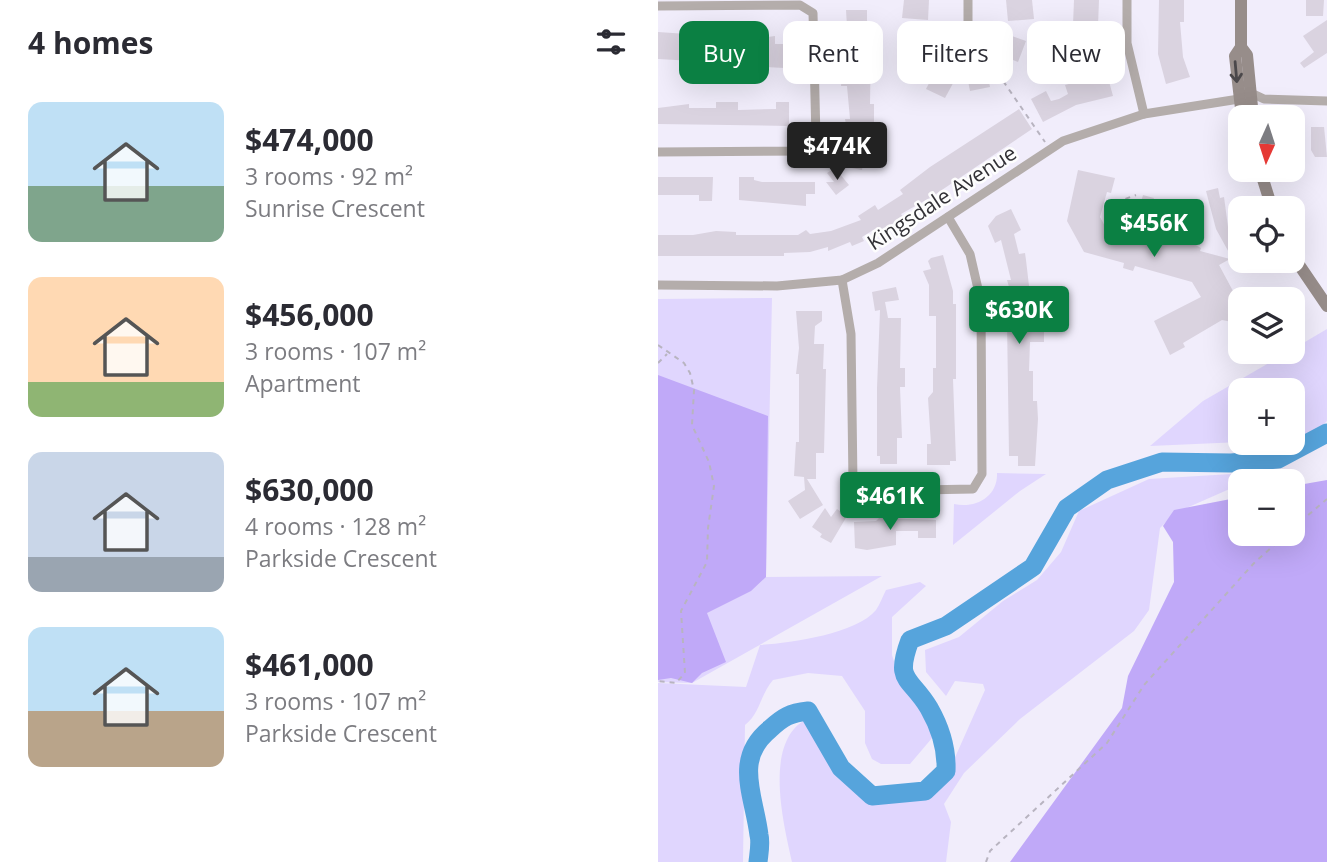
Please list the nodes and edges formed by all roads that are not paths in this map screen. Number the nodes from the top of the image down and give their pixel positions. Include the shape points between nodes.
1 (968, 0) edge
2 (1127, 0) edge
3 (1241, 0) edge
4 (712, 3) edge
5 (658, 6) edge
6 (968, 21) edge
7 (1244, 95) junction
8 (1327, 101) edge
9 (1243, 105) edge
10 (1248, 105) edge
11 (1144, 114) junction
12 (658, 152) edge
13 (948, 217) junction
14 (1305, 273) edge
15 (842, 280) junction
16 (658, 285) edge
17 (1325, 303) edge

1 - 6 street
2 - 11 street via 1127,43
3 - 7 main road via 1241,47 1235,56
4 - 5 street
4 - 12 street via 800,5 813,13 816,139 809,151
7 - 8 street
7 - 9 main road
7 - 10 main road
7 - 11 street, Kingsdale Avenue
11 - 13 street, Kingsdale Avenue via 1050,148
13 - 15 street, Kingsdale Avenue via 878,263
13 - 15 street via 970,254 981,302 982,474 973,489 867,491 853,483 851,334
14 - 17 main road
15 - 16 street, Kingsdale Avenue via 777,286

